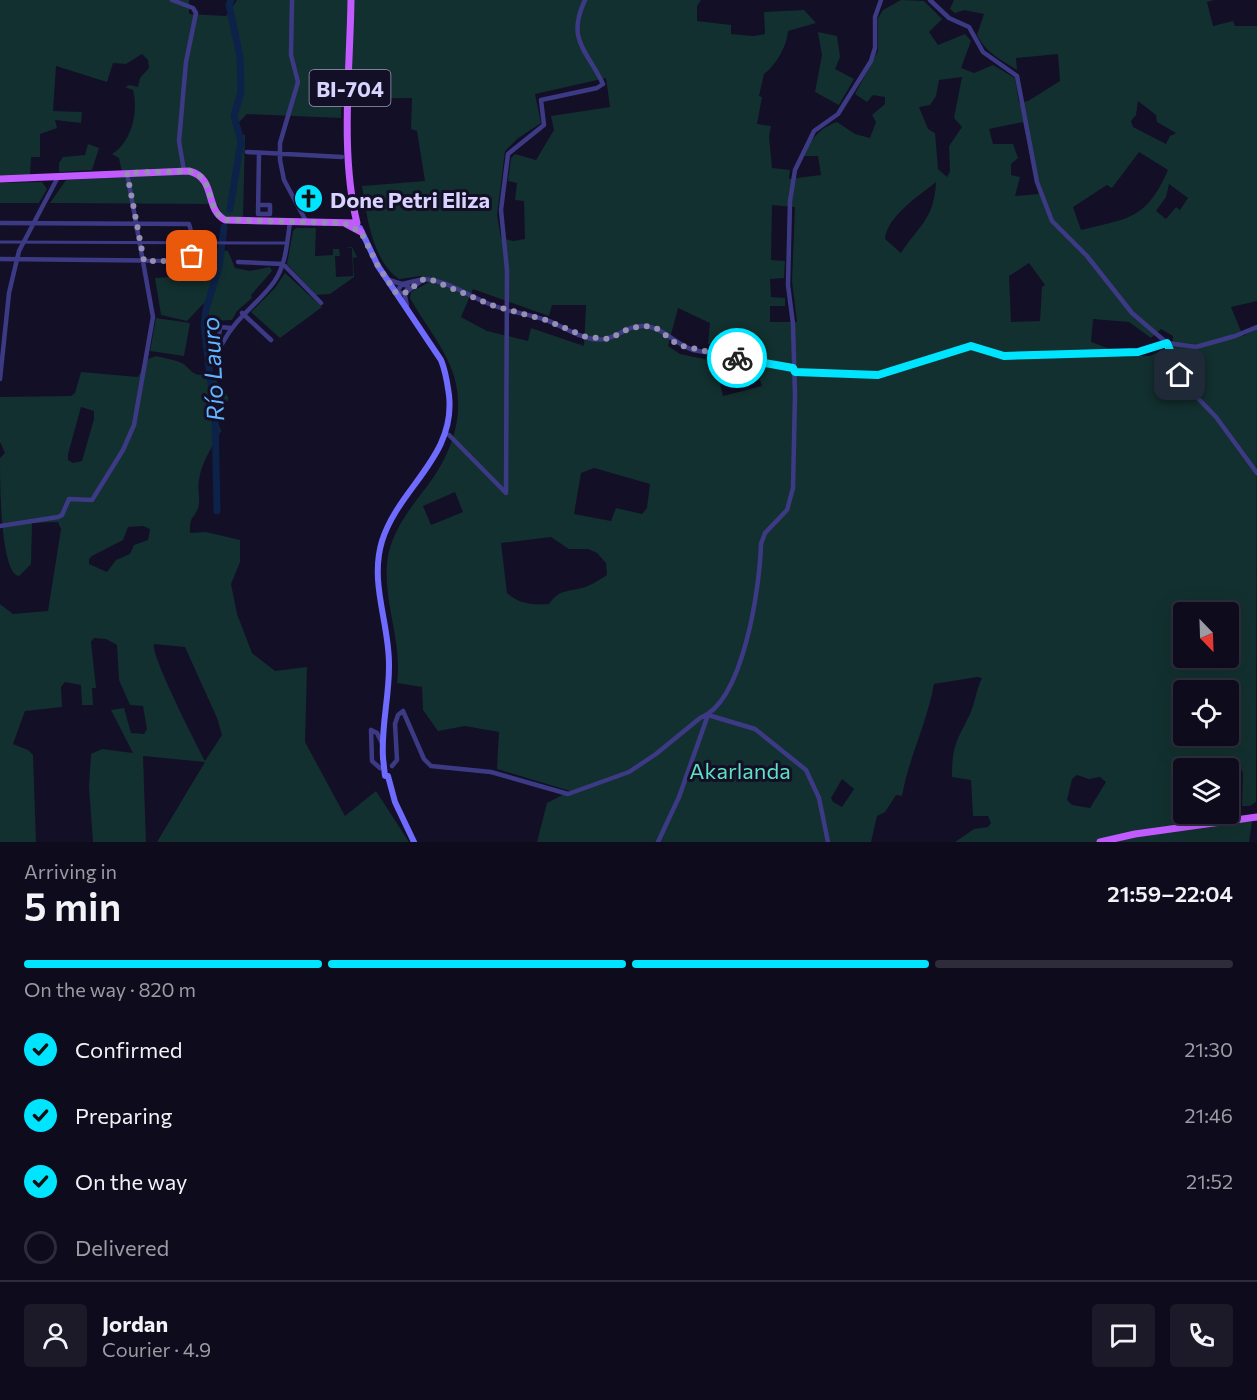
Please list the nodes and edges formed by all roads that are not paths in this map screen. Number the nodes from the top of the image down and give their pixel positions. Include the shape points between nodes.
1 (172, 0) edge
2 (292, 0) edge
3 (351, 0) edge
4 (585, 0) edge
5 (881, 0) edge
6 (930, 0) edge
7 (247, 152) dead end
8 (259, 153) junction
9 (280, 154) junction
10 (342, 157) dead end
11 (184, 171) junction
12 (127, 173) junction
13 (58, 177) junction
14 (0, 179) edge
15 (353, 202) junction
16 (258, 205) dead end
17 (290, 222) junction
18 (357, 222) junction
19 (0, 223) edge
20 (35, 223) junction
21 (136, 223) junction
22 (307, 223) junction
23 (344, 223) junction
24 (190, 231) dead end
25 (361, 232) junction
26 (0, 242) edge
27 (24, 242) junction
28 (140, 242) junction
29 (287, 243) junction
30 (189, 255) dead end
31 (0, 259) edge
32 (17, 260) junction
33 (144, 261) junction
34 (238, 262) dead end
35 (283, 264) junction
36 (385, 277) junction
37 (424, 279) junction
38 (402, 284) junction
39 (408, 292) junction
40 (396, 293) junction
41 (321, 303) dead end
42 (507, 309) junction
43 (242, 313) junction
44 (411, 317) junction
45 (1257, 327) edge
46 (231, 328) dead end
47 (271, 340) dead end
48 (1167, 343) junction
49 (794, 370) junction
50 (447, 375) junction
51 (0, 379) edge
52 (448, 435) junction
53 (1257, 473) edge
54 (0, 526) edge
55 (708, 715) junction
56 (383, 725) junction
57 (371, 730) junction
58 (384, 742) junction
59 (395, 746) junction
60 (384, 756) junction
61 (392, 766) dead end
62 (380, 768) dead end
63 (1257, 816) edge
64 (412, 842) edge
65 (658, 842) edge
66 (828, 842) edge
67 (1100, 842) edge

1 - 11 street via 196,13 186,62 179,141
2 - 9 street via 291,55 298,82
3 - 15 main road, BI-704
4 - 42 street via 578,15 577,39 603,84 541,100 544,125 508,154 501,210
5 - 49 street via 874,17 875,48 871,61 838,114 814,131 795,170 790,201 788,285
6 - 48 street via 949,18 969,27 983,52 1017,76 1037,182 1049,216 1132,313
7 - 8 street
8 - 9 street
8 - 16 street
9 - 10 street
9 - 22 street via 284,180
11 - 12 main road
11 - 17 main road via 205,180 219,217 237,222
12 - 13 main road
12 - 21 street
13 - 14 main road
13 - 20 street
15 - 18 main road, BI-704
15 - 23 main road
17 - 22 main road
17 - 29 street
18 - 23 main road
18 - 25 main road
19 - 20 street
20 - 21 street
20 - 27 street
21 - 24 street via 189,224
21 - 28 street
22 - 23 main road
23 - 25 main road
25 - 36 main road
26 - 27 street
27 - 28 street
27 - 32 street
28 - 29 street
28 - 33 street
29 - 35 street
30 - 33 street via 193,257 191,261
31 - 32 street
32 - 33 street
32 - 51 street
33 - 54 street via 153,317 135,420 123,450 92,500 69,499 58,517
34 - 35 street
35 - 41 street
35 - 43 street via 273,283
36 - 38 street
36 - 40 main road
37 - 38 street
37 - 39 street
37 - 42 street
38 - 39 street via 408,286
38 - 40 street
39 - 40 street
39 - 44 street via 405,296
40 - 44 main road
42 - 49 street via 598,340 648,326 693,350
42 - 52 street via 506,493
43 - 46 street
43 - 47 street
44 - 50 main road
45 - 48 street via 1196,347
48 - 49 street via 1138,352 1004,356 971,346 878,375
48 - 53 street via 1188,388 1216,417
49 - 55 street via 791,497 787,510 765,533 761,544 744,651 734,680
50 - 52 main road via 453,401
50 - 56 main road via 449,414 443,442 432,464 393,517 378,561 389,656
52 - 58 main road via 434,465 398,514 383,549 381,584 392,662
55 - 59 street via 629,772 568,794 491,772 431,766 424,759 403,711 395,724
55 - 65 street via 679,797
55 - 66 street via 755,729 806,770 819,798
56 - 57 street
56 - 58 main road
57 - 58 street
57 - 62 street via 372,761
58 - 59 street
58 - 60 main road
59 - 60 street
59 - 61 street via 397,760
60 - 64 main road, bridge via 394,808
63 - 67 main road

